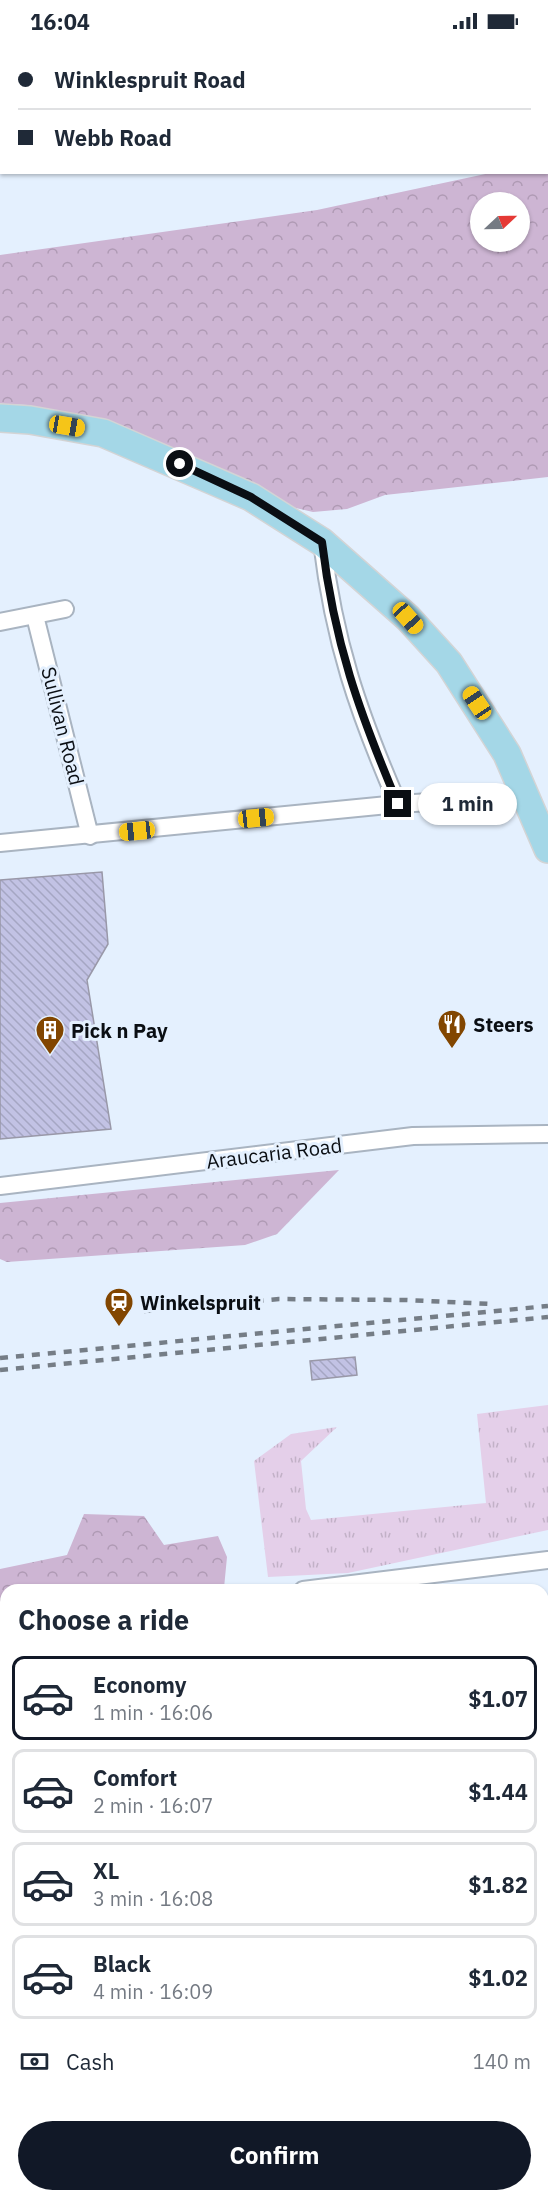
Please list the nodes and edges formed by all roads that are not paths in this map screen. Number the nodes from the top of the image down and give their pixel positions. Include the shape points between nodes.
1 (0, 418) edge
2 (322, 542) junction
3 (65, 609) dead end
4 (35, 616) junction
5 (0, 622) edge
6 (527, 795) junction
7 (398, 804) junction
8 (90, 836) junction
9 (0, 843) edge
10 (548, 849) edge
11 (548, 1134) edge
12 (0, 1186) edge
13 (548, 1560) edge
14 (352, 1584) edge

1 - 2 main road via 104,433 251,497
2 - 6 main road via 408,618 449,663 507,754
2 - 7 street via 329,597 347,675
3 - 4 street
4 - 5 street
4 - 8 street, Sullivan Road
6 - 7 street
6 - 10 main road
7 - 8 street
8 - 9 street
11 - 12 street, Araucaria Road via 413,1136
13 - 14 street

